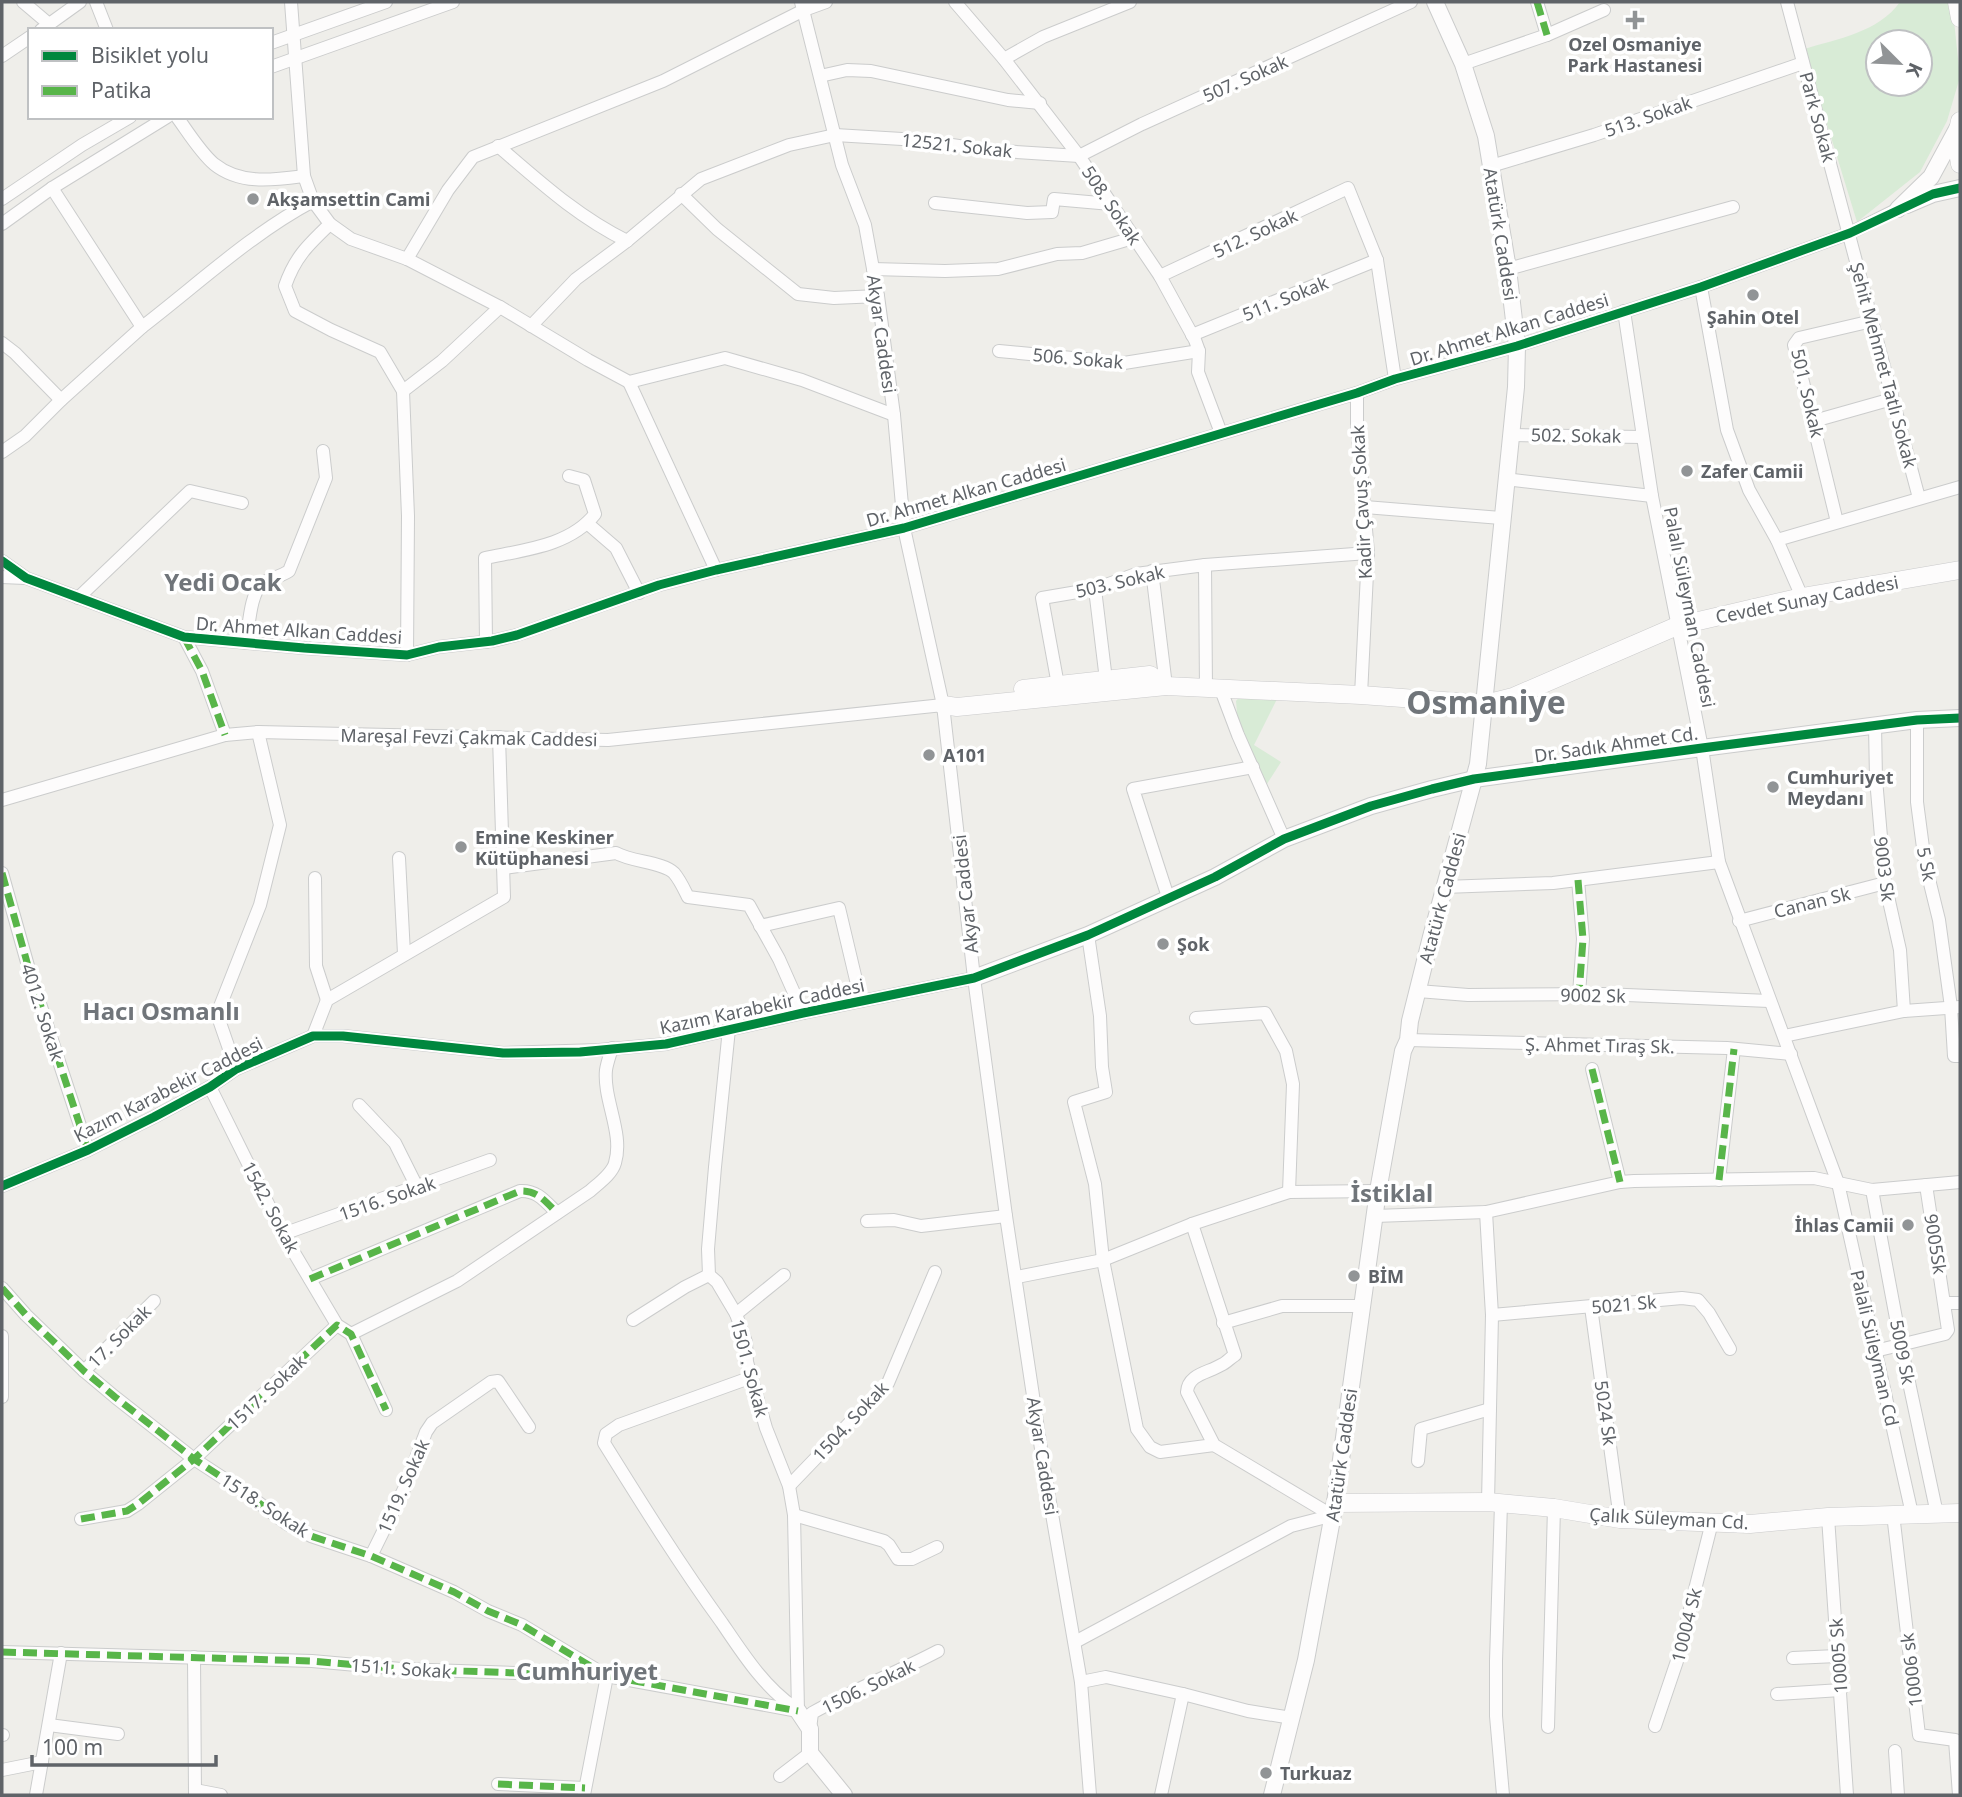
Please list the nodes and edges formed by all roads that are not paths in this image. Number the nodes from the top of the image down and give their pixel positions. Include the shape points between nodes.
1 (23, 2) edge
2 (80, 2) edge
3 (96, 2) edge
4 (291, 2) edge
5 (386, 2) edge
6 (453, 2) edge
7 (826, 2) edge
8 (955, 2) edge
9 (1130, 2) edge
10 (1411, 2) edge
11 (1435, 2) edge
12 (1537, 2) edge
13 (1787, 2) edge
14 (1957, 2) edge
15 (436, 5) edge
16 (803, 6) edge
17 (1604, 10) dead end
18 (1960, 18) edge
19 (45, 27) edge
20 (106, 28) edge
21 (294, 34) junction
22 (1547, 35) junction
23 (28, 38) edge
24 (273, 42) edge
25 (2, 56) edge
26 (296, 57) junction
27 (1004, 59) junction
28 (1803, 63) junction
29 (1463, 64) junction
30 (273, 66) edge
31 (820, 76) junction
32 (1040, 103) junction
33 (127, 119) edge
34 (179, 119) edge
35 (146, 123) edge
36 (1959, 124) edge
37 (835, 135) junction
38 (498, 146) junction
39 (1079, 156) junction
40 (1960, 164) edge
41 (1491, 166) junction
42 (304, 176) junction
43 (52, 188) junction
44 (1960, 188) edge
45 (681, 194) junction
46 (2, 199) edge
47 (313, 201) junction
48 (935, 203) dead end
49 (1111, 204) junction
50 (1733, 207) dead end
51 (1898, 209) junction
52 (4, 218) edge
53 (330, 224) junction
54 (1850, 233) junction
55 (1133, 238) junction
56 (627, 242) junction
57 (407, 259) junction
58 (1377, 260) junction
59 (873, 269) junction
60 (1508, 269) junction
61 (1160, 276) junction
62 (1701, 287) junction
63 (878, 296) junction
64 (500, 307) junction
65 (1624, 311) junction
66 (1872, 321) junction
67 (531, 326) junction
68 (142, 327) junction
69 (1192, 335) junction
70 (2, 343) edge
71 (1517, 345) junction
72 (999, 351) dead end
73 (1199, 351) junction
74 (1395, 379) junction
75 (629, 382) junction
76 (403, 391) junction
77 (1357, 393) junction
78 (1892, 399) junction
79 (61, 400) junction
80 (894, 415) junction
81 (1814, 421) junction
82 (1221, 433) junction
83 (1510, 435) junction
84 (1642, 436) junction
85 (323, 451) dead end
86 (2, 452) edge
87 (569, 476) dead end
88 (1505, 479) junction
89 (1960, 487) edge
90 (1652, 496) junction
91 (1919, 498) junction
92 (242, 503) dead end
93 (1365, 507) junction
94 (1501, 517) junction
95 (1837, 522) junction
96 (587, 523) junction
97 (904, 528) junction
98 (1777, 540) junction
99 (1368, 553) junction
100 (2, 561) edge
101 (1205, 565) junction
102 (716, 570) junction
103 (1960, 570) edge
104 (1152, 571) junction
105 (2, 577) edge
106 (26, 578) junction
107 (1095, 589) junction
108 (639, 593) junction
109 (1802, 597) junction
110 (78, 598) junction
111 (1677, 626) junction
112 (184, 636) junction
113 (486, 642) junction
114 (246, 643) junction
115 (407, 654) junction
116 (1106, 680) junction
117 (1058, 685) junction
118 (1166, 686) junction
119 (1214, 690) junction
120 (1361, 695) junction
121 (1485, 704) junction
122 (943, 705) junction
123 (1960, 718) edge
124 (1917, 720) junction
125 (1875, 725) junction
126 (258, 732) junction
127 (225, 735) junction
128 (499, 737) junction
129 (1702, 748) junction
130 (1253, 767) junction
131 (1474, 779) junction
132 (2, 800) edge
133 (1284, 839) junction
134 (398, 858) dead end
135 (1719, 862) junction
136 (503, 867) junction
137 (2, 873) edge
138 (315, 878) dead end
139 (1578, 880) junction
140 (1885, 883) junction
141 (1444, 887) junction
142 (1168, 897) junction
143 (1739, 920) junction
144 (760, 926) junction
145 (1088, 935) junction
146 (404, 954) junction
147 (974, 978) junction
148 (1418, 991) junction
149 (1579, 994) junction
150 (327, 1000) junction
151 (861, 1001) junction
152 (1769, 1001) junction
153 (1956, 1007) edge
154 (1904, 1011) junction
155 (803, 1013) junction
156 (1196, 1018) dead end
157 (729, 1030) junction
158 (313, 1036) junction
159 (1784, 1036) junction
160 (1408, 1040) junction
161 (612, 1048) junction
162 (1734, 1049) junction
163 (1791, 1054) junction
164 (1960, 1056) edge
165 (236, 1069) junction
166 (1592, 1069) dead end
167 (209, 1087) junction
168 (359, 1105) dead end
169 (88, 1150) junction
170 (490, 1160) dead end
171 (1719, 1180) junction
172 (1620, 1182) junction
173 (1960, 1182) edge
174 (1838, 1183) junction
175 (1926, 1185) junction
176 (2, 1186) edge
177 (417, 1188) junction
178 (1872, 1190) junction
179 (1378, 1191) junction
180 (1289, 1192) junction
181 (1486, 1212) junction
182 (557, 1213) junction
183 (1006, 1216) junction
184 (1375, 1216) junction
185 (867, 1221) dead end
186 (1192, 1224) junction
187 (283, 1234) junction
188 (1103, 1260) junction
189 (935, 1272) dead end
190 (709, 1275) junction
191 (784, 1275) dead end
192 (1017, 1277) junction
193 (310, 1279) junction
194 (2, 1288) edge
195 (154, 1301) dead end
196 (1945, 1303) junction
197 (1960, 1303) edge
198 (1363, 1306) junction
199 (1591, 1307) junction
200 (736, 1314) junction
201 (1492, 1315) junction
202 (633, 1320) dead end
203 (1223, 1323) junction
204 (337, 1325) junction
205 (351, 1334) junction
206 (2, 1336) edge
207 (1901, 1345) junction
208 (1730, 1349) dead end
209 (1875, 1351) junction
210 (84, 1371) junction
211 (752, 1377) junction
212 (2, 1397) edge
213 (1490, 1409) junction
214 (386, 1410) dead end
215 (528, 1426) dead end
216 (1214, 1445) junction
217 (194, 1459) junction
218 (1418, 1461) dead end
219 (789, 1486) junction
220 (1494, 1503) junction
221 (1554, 1508) junction
222 (1333, 1512) junction
223 (1893, 1514) junction
224 (1912, 1514) junction
225 (1937, 1514) junction
226 (1960, 1514) edge
227 (794, 1515) junction
228 (1828, 1517) junction
229 (80, 1519) dead end
230 (1620, 1519) junction
231 (1712, 1522) junction
232 (937, 1547) dead end
233 (371, 1556) junction
234 (1075, 1642) junction
235 (937, 1651) dead end
236 (2, 1652) edge
237 (61, 1653) junction
238 (1837, 1656) junction
239 (194, 1657) junction
240 (1793, 1658) dead end
241 (607, 1676) junction
242 (1081, 1682) junction
243 (1841, 1690) junction
244 (1183, 1694) junction
245 (1777, 1694) dead end
246 (798, 1711) junction
247 (1292, 1718) junction
248 (48, 1725) junction
249 (1655, 1726) dead end
250 (1548, 1727) dead end
251 (810, 1729) junction
252 (118, 1734) dead end
253 (1895, 1751) dead end
254 (810, 1753) junction
255 (42, 1762) junction
256 (2, 1770) edge
257 (780, 1776) dead end
258 (498, 1784) dead end
259 (584, 1792) edge
260 (195, 1793) edge
261 (36, 1795) edge
262 (221, 1795) edge
263 (844, 1795) edge
264 (1090, 1795) edge
265 (1161, 1795) edge
266 (1272, 1795) edge
267 (1503, 1795) edge
268 (1847, 1795) edge
269 (1898, 1795) edge
270 (1959, 1795) edge

1 - 19 street
2 - 19 street
3 - 20 street
4 - 21 street
5 - 21 street
6 - 15 street
7 - 16 street
8 - 27 street, 508. Sokak
9 - 27 street via 1043,37
10 - 39 street, 507. Sokak
11 - 29 street, Atatürk Caddesi
12 - 22 street
13 - 28 street, Park Sokak
14 - 18 main road
15 - 26 street
16 - 31 street, Akyar Caddesi
16 - 38 street via 663,81
17 - 22 street
21 - 24 street
21 - 26 street
22 - 29 street
23 - 25 street
26 - 30 street
26 - 42 street
27 - 32 street, 508. Sokak
28 - 41 street, 513. Sokak
28 - 54 street, Park Sokak
29 - 41 street, Atatürk Caddesi
31 - 32 street via 871,71
31 - 37 street, Akyar Caddesi
32 - 39 street, 508. Sokak
33 - 46 street
34 - 42 street via 214,163 235,176 267,180
35 - 43 street
36 - 40 main road via 1956,151
36 - 51 street via 1931,177
37 - 39 street, 12521. Sokak
37 - 45 street, 12521. Sokak via 789,145 701,178
37 - 59 street, Akyar Caddesi
38 - 56 street via 566,204
38 - 57 street via 473,157 447,190
39 - 49 street, 508. Sokak
41 - 60 street, Atatürk Caddesi
42 - 47 street
43 - 52 street
43 - 68 street
44 - 51 street
45 - 56 street, 12521. Sokak
45 - 63 street via 798,294
47 - 53 street
47 - 68 street via 250,241
48 - 49 street via 1027,212 1052,212 1054,199
49 - 55 street, 508. Sokak
50 - 60 street
51 - 54 street, Dr. Ahmet Alkan Caddesi
53 - 57 street via 351,239
53 - 76 street via 292,266 285,286 295,311 380,352
54 - 62 street, Dr. Ahmet Alkan Caddesi
54 - 66 street, Şehit Mehmet Tatlı Sokak
55 - 59 street via 998,269
55 - 61 street, 508. Sokak
56 - 67 street, 12521. Sokak via 576,279
57 - 64 street
58 - 61 street, 512. Sokak via 1349,188
58 - 69 street, 511. Sokak
58 - 74 street
59 - 63 street, Akyar Caddesi
60 - 71 street, Atatürk Caddesi
61 - 69 street, 508. Sokak
62 - 65 street, Dr. Ahmet Alkan Caddesi
62 - 98 street via 1727,430 1749,490
63 - 80 street, Akyar Caddesi
64 - 67 street
64 - 76 street
65 - 71 street, Dr. Ahmet Alkan Caddesi
65 - 84 street, Palalı Süleyman Caddesi
66 - 78 street, Şehit Mehmet Tatlı Sokak
66 - 81 street, 501. Sokak via 1796,341
67 - 75 street
68 - 79 street
69 - 73 street, 508. Sokak
70 - 79 street
71 - 74 street, Dr. Ahmet Alkan Caddesi
71 - 83 street, Atatürk Caddesi
72 - 73 street, 506. Sokak via 1124,363
73 - 82 street, 508. Sokak via 1198,372
74 - 77 street, Dr. Ahmet Alkan Caddesi
75 - 80 street via 725,358 802,380
75 - 102 street
76 - 115 street
77 - 82 street, Dr. Ahmet Alkan Caddesi
77 - 93 street, Kadir Çavuş Sokak
78 - 81 street
78 - 91 street, Şehit Mehmet Tatlı Sokak
79 - 86 street
80 - 97 street, Akyar Caddesi
81 - 95 street, 501. Sokak
82 - 97 street, Dr. Ahmet Alkan Caddesi
83 - 84 street, 502. Sokak
83 - 88 street, Atatürk Caddesi
84 - 90 street, Palalı Süleyman Caddesi
85 - 114 street via 326,478 322,490 289,571 256,590
87 - 96 street via 584,480 595,514
88 - 90 street
88 - 94 street, Atatürk Caddesi
89 - 91 street
90 - 111 street, Palalı Süleyman Caddesi
91 - 95 street
92 - 110 street via 190,491
93 - 94 street
93 - 99 street, Kadir Çavuş Sokak
94 - 121 street, Atatürk Caddesi
95 - 98 street
96 - 108 street via 616,548
96 - 113 street via 570,536 485,558
97 - 102 street, Dr. Ahmet Alkan Caddesi
97 - 122 street, Akyar Caddesi
98 - 109 street
99 - 101 street, 503. Sokak
99 - 120 street, Kadir Çavuş Sokak
100 - 106 street
101 - 104 street, 503. Sokak
101 - 119 street
102 - 108 street, Dr. Ahmet Alkan Caddesi
103 - 109 main road, Cevdet Sunay Caddesi
104 - 107 street, 503. Sokak
104 - 118 street
105 - 106 street
106 - 110 street, Dr. Ahmet Alkan Caddesi
107 - 116 street
107 - 117 street, 503. Sokak via 1042,598
108 - 113 street, Dr. Ahmet Alkan Caddesi
109 - 111 main road, Cevdet Sunay Caddesi
110 - 112 street, Dr. Ahmet Alkan Caddesi
111 - 121 main road, Cevdet Sunay Caddesi via 1513,697
111 - 129 street, Palalı Süleyman Caddesi
112 - 114 street, Dr. Ahmet Alkan Caddesi
112 - 127 street
113 - 115 street, Dr. Ahmet Alkan Caddesi
114 - 115 street, Dr. Ahmet Alkan Caddesi
116 - 117 main road
116 - 118 main road via 1150,676
117 - 122 main road via 955,696
118 - 119 main road, Cevdet Sunay Caddesi
118 - 122 main road
119 - 120 main road, Cevdet Sunay Caddesi
119 - 130 street
120 - 121 main road, Cevdet Sunay Caddesi
121 - 131 street, Atatürk Caddesi
122 - 128 street, Mareşal Fevzi Çakmak Caddesi via 623,739
122 - 147 street, Akyar Caddesi
123 - 124 street, Dr. Sadık Ahmet Cd.
124 - 125 street, Dr. Sadık Ahmet Cd.
124 - 153 street, 5 Sk via 1917,802 1925,863
125 - 129 street, Dr. Sadık Ahmet Cd.
125 - 140 street, 9003 Sk
126 - 127 street, Mareşal Fevzi Çakmak Caddesi
126 - 128 street, Mareşal Fevzi Çakmak Caddesi
126 - 165 street via 281,825 260,905 217,1014
127 - 132 street, Mareşal Fevzi Çakmak Caddesi
128 - 136 street
129 - 131 street, Dr. Sadık Ahmet Cd.
129 - 135 street, Palalı Süleyman Caddesi
130 - 133 street
130 - 142 street via 1133,789
131 - 133 street, Dr. Sadık Ahmet Cd. via 1371,806
131 - 141 street, Atatürk Caddesi
133 - 142 street, Dr. Sadık Ahmet Cd.
134 - 146 street
135 - 139 street
135 - 143 street, Palalı Süleyman Caddesi
136 - 144 street via 616,853 669,869 688,897 749,905
136 - 146 street via 504,897
137 - 169 street, 4012. Sokak
138 - 150 street via 316,966
139 - 141 street
139 - 149 street via 1583,939
140 - 143 street, Canan Sk
140 - 154 street, 9003 Sk via 1899,950
141 - 148 street, Atatürk Caddesi
142 - 145 street, Dr. Sadık Ahmet Cd.
143 - 152 street, Palalı Süleyman Caddesi
144 - 151 street via 839,908
144 - 155 street
145 - 147 street, Dr. Sadık Ahmet Cd.
145 - 188 street via 1106,1092 1074,1102 1095,1184
146 - 150 street
147 - 151 street, Kazım Karabekir Caddesi
147 - 183 street, Akyar Caddesi
148 - 149 street, 9002 Sk
148 - 160 street, Atatürk Caddesi
149 - 152 street, 9002 Sk
150 - 158 street
151 - 155 street, Kazım Karabekir Caddesi
152 - 159 street, Palalı Süleyman Caddesi
153 - 154 street
153 - 164 street, 5 Sk via 1954,1056
154 - 159 street
155 - 157 street, Kazım Karabekir Caddesi
156 - 180 street via 1265,1013 1286,1051 1293,1084
157 - 161 street, Kazım Karabekir Caddesi via 666,1044
157 - 190 street
158 - 161 street, Kazım Karabekir Caddesi via 503,1053
158 - 165 street, Kazım Karabekir Caddesi
159 - 163 street, Palalı Süleyman Caddesi
160 - 162 street, Ş. Ahmet Tıraş Sk.
160 - 179 street, Atatürk Caddesi
161 - 182 street via 606,1071 617,1143 615,1165 590,1191
162 - 163 street, Ş. Ahmet Tıraş Sk.
162 - 171 street
163 - 174 street, Palalı Süleyman Caddesi
165 - 167 street, Kazım Karabekir Caddesi
166 - 172 street
167 - 169 street, Kazım Karabekir Caddesi
167 - 187 street, 1542. Sokak
168 - 177 street via 395,1143
169 - 176 street, Kazım Karabekir Caddesi
170 - 177 street, 1516. Sokak
171 - 172 street
171 - 174 street via 1814,1178
172 - 181 street
173 - 175 street
174 - 178 street
174 - 209 street, Palali Süleyman Cd
175 - 178 street
175 - 196 street, 9005Sk
177 - 187 street, 1516. Sokak
178 - 207 street, 5009 Sk
179 - 180 street
179 - 184 street, Atatürk Caddesi
180 - 186 street
181 - 184 street
181 - 201 street
182 - 193 street via 538,1194 520,1191
182 - 205 street via 457,1281
183 - 185 street via 921,1226
183 - 192 street, Akyar Caddesi
184 - 198 street, Atatürk Caddesi
186 - 188 street
186 - 203 street
187 - 193 street, 1542. Sokak
188 - 192 street
188 - 216 street via 1137,1430 1160,1452
189 - 219 street, 1504. Sokak via 888,1383
190 - 200 street, 1501. Sokak
190 - 202 street
191 - 200 street
192 - 234 street, Akyar Caddesi
193 - 204 street, 1542. Sokak
194 - 210 street, 1518. Sokak
195 - 210 street, 17. Sokak
196 - 197 street
196 - 207 street, 9005Sk via 1945,1334
198 - 203 street via 1282,1306
198 - 222 street, Atatürk Caddesi
199 - 201 street, 5021 Sk
199 - 208 street, 5021 Sk via 1698,1300
199 - 230 street, 5024 Sk
200 - 211 street, 1501. Sokak
201 - 213 street
203 - 216 street via 1235,1355 1193,1378 1187,1387
204 - 205 street
204 - 217 street, 1517. Sokak
205 - 214 street
206 - 212 street
207 - 209 street
207 - 225 street, 5009 Sk
209 - 224 street, Palali Süleyman Cd
210 - 217 street, 1518. Sokak
211 - 219 street, 1501. Sokak
211 - 246 street via 619,1425 606,1434 604,1443 683,1570 734,1641 771,1690
213 - 218 street via 1420,1429
213 - 220 street
215 - 233 street, 1519. Sokak via 498,1381 436,1418
216 - 222 street
217 - 229 street via 127,1511
217 - 233 street, 1518. Sokak via 287,1524
219 - 227 street, 1501. Sokak
220 - 221 main road, Çalık Süleyman Cd.
220 - 222 main road, Çalık Süleyman Cd.
220 - 267 street via 1496,1716
221 - 230 main road, Çalık Süleyman Cd.
221 - 250 street
222 - 234 street via 1291,1526
222 - 247 street, Atatürk Caddesi
223 - 224 main road, Çalık Süleyman Cd.
223 - 228 main road, Çalık Süleyman Cd.
223 - 270 street, 10006 sk via 1919,1735 1955,1740
224 - 225 main road, Çalık Süleyman Cd.
225 - 226 main road, Çalık Süleyman Cd.
227 - 232 street via 884,1541 898,1559 912,1559
227 - 246 street, 1501. Sokak
228 - 231 main road, Çalık Süleyman Cd. via 1750,1524
228 - 238 street, 10005 Sk
230 - 231 main road, Çalık Süleyman Cd.
231 - 249 street, 10004 Sk via 1677,1661
233 - 241 street, 1518. Sokak via 522,1625
234 - 242 street, Akyar Caddesi
235 - 251 street, 1506. Sokak via 812,1713
236 - 237 street, 1511. Sokak
237 - 239 street, 1511. Sokak
237 - 248 street
238 - 240 street
238 - 243 street, 10005 Sk
239 - 241 street, 1511. Sokak
239 - 260 street
241 - 246 street, 1511. Sokak
241 - 259 street
242 - 244 street via 1106,1677
242 - 264 street, Akyar Caddesi
243 - 245 street
243 - 268 street, 10005 Sk
244 - 247 street
244 - 265 street
246 - 251 street
247 - 266 street, Atatürk Caddesi
248 - 252 street
248 - 255 street
251 - 254 street
253 - 269 street
254 - 257 street
254 - 263 street
255 - 256 street
255 - 261 street
258 - 259 street
260 - 262 street

